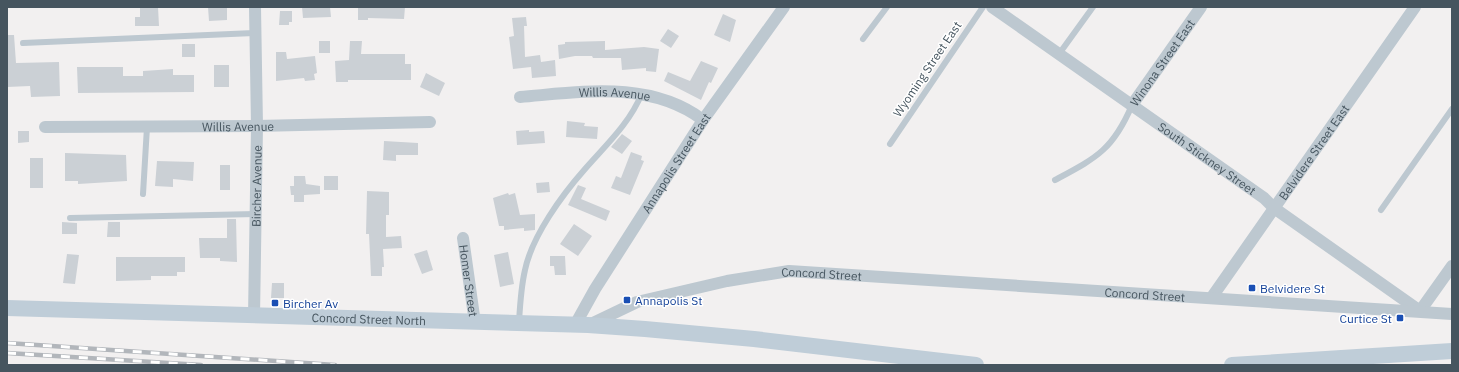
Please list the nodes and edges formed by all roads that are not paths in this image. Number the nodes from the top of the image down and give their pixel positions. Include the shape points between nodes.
1 (255, 7) edge
2 (784, 7) edge
3 (887, 7) edge
4 (983, 7) edge
5 (992, 7) edge
6 (1094, 7) edge
7 (1201, 7) edge
8 (1415, 7) edge
9 (254, 33) junction
10 (863, 39) dead end
11 (23, 43) dead end
12 (1059, 54) junction
13 (642, 93) junction
14 (520, 97) dead end
15 (1132, 105) junction
16 (1452, 109) edge
17 (703, 120) junction
18 (430, 122) dead end
19 (257, 126) junction
20 (45, 127) dead end
21 (147, 127) junction
22 (890, 144) dead end
23 (1055, 180) dead end
24 (143, 194) dead end
25 (1274, 208) junction
26 (1381, 210) dead end
27 (256, 214) junction
28 (70, 218) dead end
29 (463, 238) dead end
30 (1452, 266) edge
31 (1212, 297) junction
32 (7, 308) edge
33 (1420, 311) junction
34 (1452, 314) edge
35 (254, 317) junction
36 (475, 323) junction
37 (519, 324) junction
38 (581, 325) junction
39 (1452, 352) edge
40 (976, 365) edge
41 (1232, 365) edge

1 - 9 street, Bircher Avenue
2 - 17 street, Annapolis Street East
3 - 10 lane
4 - 22 lane, Wyoming Street East
5 - 12 street, South Stickney Street
6 - 12 lane
7 - 15 street, Winona Street East
8 - 25 street, Belvidere Street East
9 - 11 lane
9 - 19 street, Bircher Avenue
12 - 15 street, South Stickney Street
13 - 14 street, Willis Avenue via 594,91
13 - 17 street, Willis Avenue via 683,107
13 - 37 lane via 637,107 625,123 546,219 525,269
15 - 23 lane, Winona Street East via 1124,125 1109,146 1087,163
15 - 25 street, South Stickney Street via 1264,198
16 - 26 lane
17 - 38 street, Annapolis Street East via 595,289
18 - 19 street, Willis Avenue
19 - 21 street, Willis Avenue
19 - 27 street, Bircher Avenue
20 - 21 street, Willis Avenue
21 - 24 lane
25 - 31 street, Belvidere Street East
25 - 33 street, South Stickney Street
27 - 28 lane
27 - 35 street, Bircher Avenue
29 - 36 street, Homer Street
30 - 33 street
31 - 33 street, Concord Street
31 - 38 street, Concord Street via 789,271 727,281 637,302
32 - 35 main road, Concord Street North
33 - 34 street, Concord Street
35 - 36 main road, Concord Street North
36 - 37 main road, Concord Street North
37 - 38 main road, Concord Street North
38 - 40 main road via 754,339
39 - 41 main road

